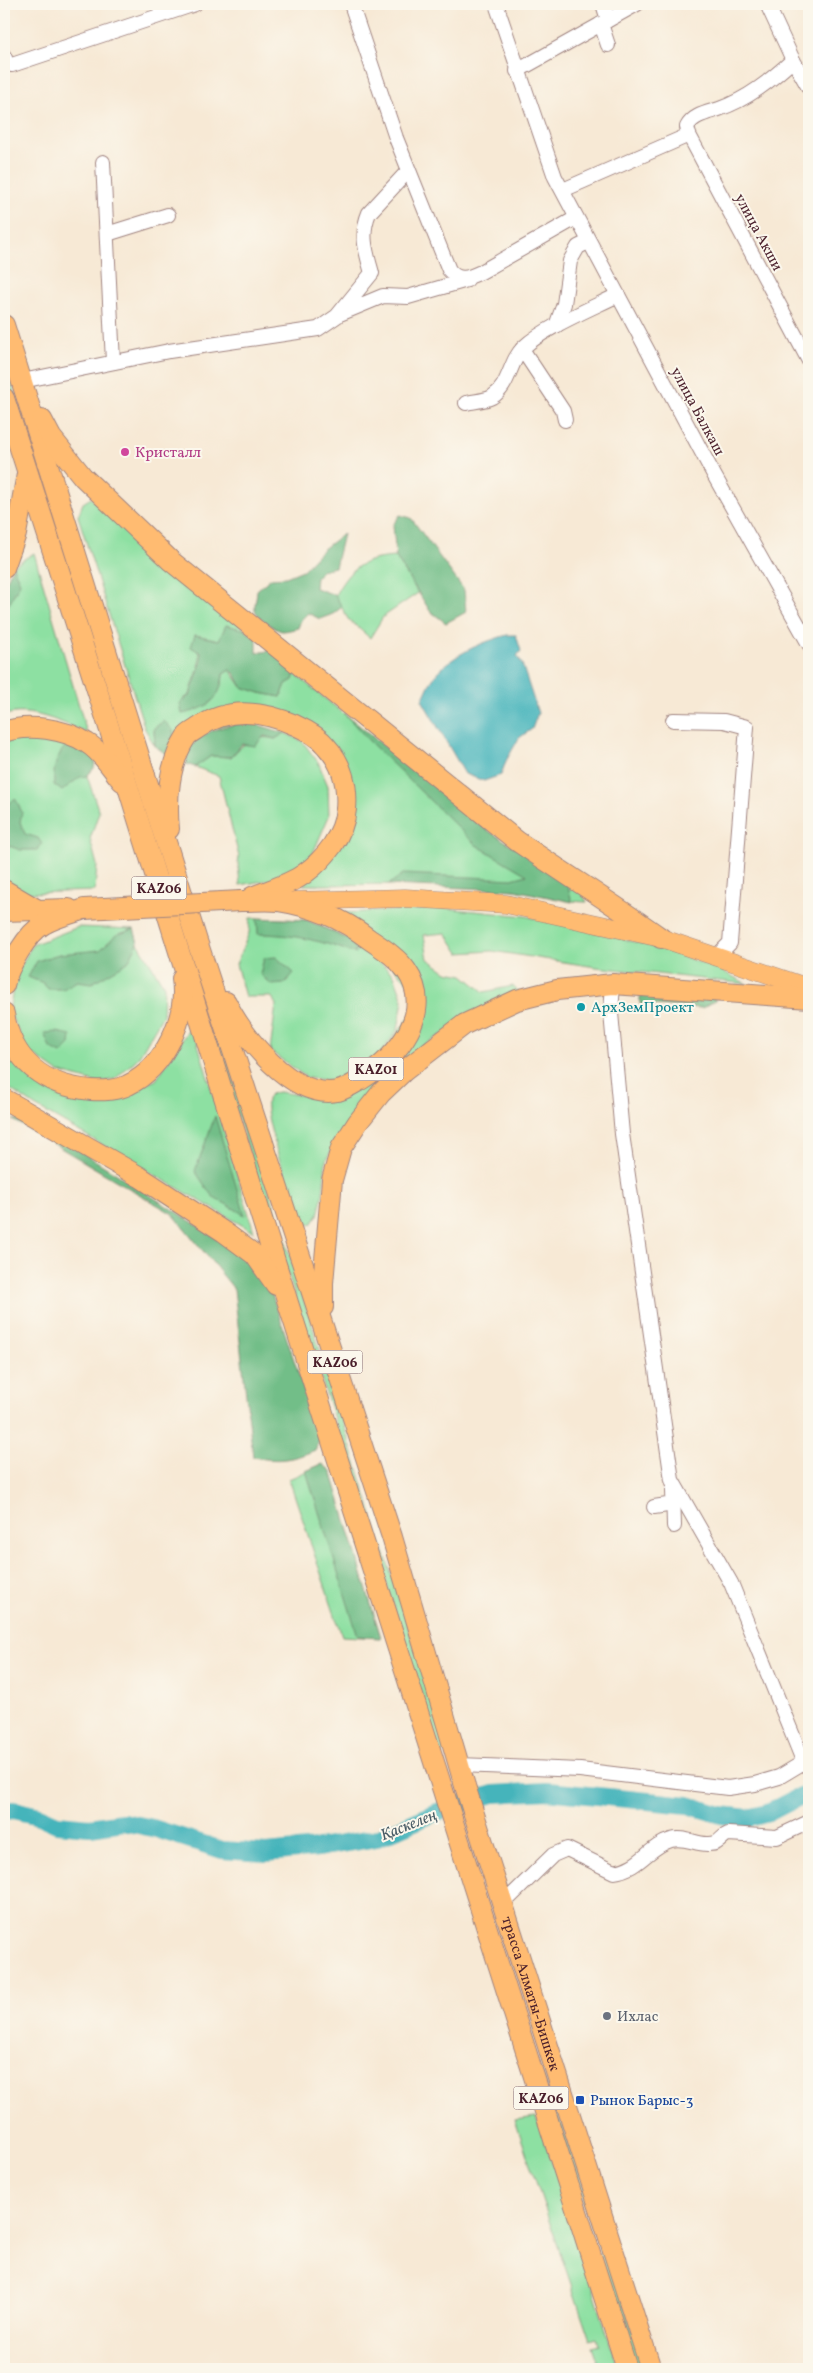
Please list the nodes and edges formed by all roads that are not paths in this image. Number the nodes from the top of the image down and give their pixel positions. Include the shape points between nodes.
1 (195, 4) edge
2 (351, 4) edge
3 (496, 4) edge
4 (603, 4) edge
5 (637, 4) edge
6 (767, 4) edge
7 (604, 22) junction
8 (608, 45) dead end
9 (4, 56) edge
10 (793, 60) junction
11 (517, 71) junction
12 (809, 88) edge
13 (689, 134) junction
14 (103, 162) dead end
15 (408, 170) junction
16 (563, 190) junction
17 (168, 215) dead end
18 (576, 218) junction
19 (108, 234) junction
20 (588, 242) junction
21 (372, 273) junction
22 (451, 277) junction
23 (618, 295) junction
24 (383, 296) junction
25 (337, 316) junction
26 (4, 325) edge
27 (556, 326) junction
28 (522, 349) junction
29 (809, 361) edge
30 (113, 362) junction
31 (22, 381) junction
32 (4, 398) edge
33 (466, 403) dead end
34 (565, 420) dead end
35 (27, 474) junction
36 (4, 568) edge
37 (809, 644) edge
38 (673, 720) dead end
39 (4, 732) edge
40 (128, 787) junction
41 (172, 861) junction
42 (4, 890) edge
43 (279, 901) junction
44 (241, 902) junction
45 (84, 908) junction
46 (4, 910) edge
47 (38, 910) junction
48 (661, 938) junction
49 (197, 941) junction
50 (177, 945) junction
51 (718, 956) junction
52 (613, 984) junction
53 (4, 985) edge
54 (809, 988) edge
55 (809, 998) edge
56 (4, 1014) edge
57 (7, 1105) edge
58 (288, 1302) junction
59 (334, 1358) junction
60 (672, 1480) junction
61 (674, 1504) junction
62 (654, 1507) dead end
63 (674, 1526) dead end
64 (807, 1761) edge
65 (460, 1765) junction
66 (809, 1822) edge
67 (504, 1904) junction
68 (523, 1969) junction
69 (502, 1976) junction
70 (628, 2369) edge
71 (651, 2369) edge

1 - 9 street via 12,64
2 - 15 street
3 - 11 street, улица Балкаш
4 - 7 street
5 - 7 street
6 - 10 street
7 - 8 street
7 - 11 street
10 - 12 street
10 - 13 street via 762,87 725,107 693,118 687,127
11 - 16 street, улица Балкаш via 553,172
13 - 16 street
13 - 29 street, улица Акши
14 - 19 street
15 - 21 street via 366,220 363,233
15 - 22 street
16 - 18 street, улица Балкаш
17 - 19 street
18 - 20 street, улица Балкаш
18 - 22 street via 471,276
19 - 30 street
20 - 23 street, улица Балкаш
20 - 27 street via 578,247 570,261 564,304
21 - 24 street
21 - 25 street
22 - 24 street via 408,297
23 - 27 street
23 - 37 street, улица Балкаш
24 - 25 street
25 - 30 street via 318,329
26 - 31 highway, KАZ06
27 - 28 street
28 - 33 street via 512,362 504,386 491,398
28 - 34 street via 563,411
30 - 31 street
31 - 41 highway, KАZ06
31 - 48 highway via 51,437 83,477 171,561 517,841 606,897
32 - 35 highway, KАZ06
35 - 36 highway via 16,534
35 - 40 highway, KАZ06
38 - 51 street via 724,721 747,727 730,943
39 - 40 highway via 30,728 70,734 89,744
40 - 50 highway, KАZ06
41 - 44 highway via 169,790 175,760 187,736 212,718 244,712 264,714 307,731 326,745 344,776 348,795 340,833 326,853 303,875
41 - 49 highway, KАZ06
42 - 47 highway
43 - 44 highway, KАZ01
43 - 48 main road via 405,898 506,904
43 - 49 highway, KАZ01 via 326,913 357,930 395,957 407,971 415,990 417,1006 413,1024 402,1043 386,1062 353,1084 338,1091 308,1087 288,1076 259,1052 235,1020
44 - 45 highway, KАZ01, bridge
45 - 47 highway, KАZ01
45 - 53 highway via 42,924 20,951
46 - 47 highway, KАZ01
48 - 51 main road
49 - 59 highway, KАZ06
50 - 56 highway via 184,989 180,1015 169,1045 146,1072 128,1086 101,1091 52,1081 20,1056 7,1034
50 - 58 highway, KАZ06
51 - 54 main road
52 - 55 highway
52 - 59 highway via 558,990 516,1000 464,1024 404,1071 358,1122 341,1148 332,1180 328,1219 323,1308
52 - 60 street via 611,1013 622,1134
57 - 58 highway via 140,1178 224,1232 255,1255
58 - 69 highway, трасса Алматы-Бишкек / KАZ06
59 - 65 highway, KАZ06 via 392,1536
60 - 61 street
60 - 64 street via 731,1583
61 - 62 street
61 - 63 street
64 - 65 street via 779,1777 728,1788 580,1770
65 - 67 highway, трасса Алматы-Бишкек / KАZ06
66 - 67 street via 777,1837 728,1834 720,1842 707,1845 684,1838 672,1840 656,1846 646,1858 614,1872 567,1849 552,1854
67 - 68 highway, трасса Алматы-Бишкек / KАZ06
68 - 69 highway
68 - 71 highway, трасса Алматы-Бишкек / KАZ06
69 - 70 highway, трасса Алматы-Бишкек / KАZ06

